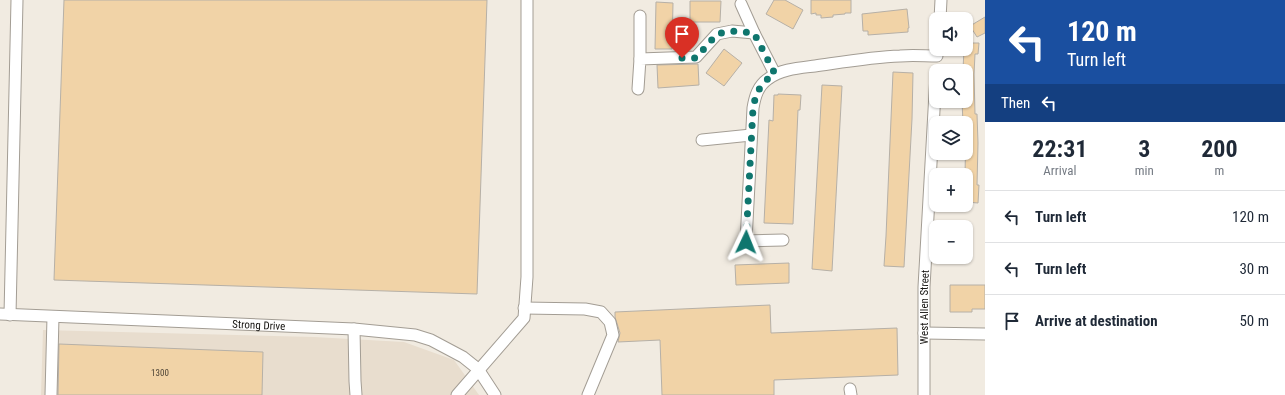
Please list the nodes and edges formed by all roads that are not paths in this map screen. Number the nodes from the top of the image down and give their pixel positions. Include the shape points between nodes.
1 (17, 0) edge
2 (527, 0) edge
3 (942, 0) edge
4 (741, 4) dead end
5 (941, 12) edge
6 (640, 16) dead end
7 (754, 33) junction
8 (929, 53) edge
9 (640, 60) junction
10 (775, 74) junction
11 (638, 89) dead end
12 (934, 108) edge
13 (751, 135) junction
14 (702, 140) dead end
15 (783, 240) dead end
16 (524, 308) junction
17 (5, 315) edge
18 (53, 317) junction
19 (354, 329) junction
20 (924, 333) junction
21 (985, 334) edge
22 (478, 369) junction
23 (51, 395) edge
24 (356, 395) edge
25 (457, 395) edge
26 (495, 395) edge
27 (588, 395) edge
28 (924, 395) edge

1 - 17 street
2 - 16 street via 527,277
3 - 5 street
4 - 7 street
6 - 9 street
7 - 9 street via 732,31 717,34 696,58
7 - 10 street
8 - 10 street via 826,64 785,70
9 - 11 street
10 - 13 street via 763,83 754,98
12 - 20 street, West Allen Street via 924,287
13 - 14 street
13 - 15 street via 746,242
16 - 22 street via 524,318
16 - 27 street via 590,310 601,312 610,322 613,335
17 - 18 street, Strong Drive
18 - 19 street, Strong Drive
18 - 23 street
19 - 22 street, Strong Drive via 415,335 431,340 463,357
19 - 24 street
20 - 21 street
20 - 28 street, West Allen Street
22 - 25 street
22 - 26 street, Strong Drive

